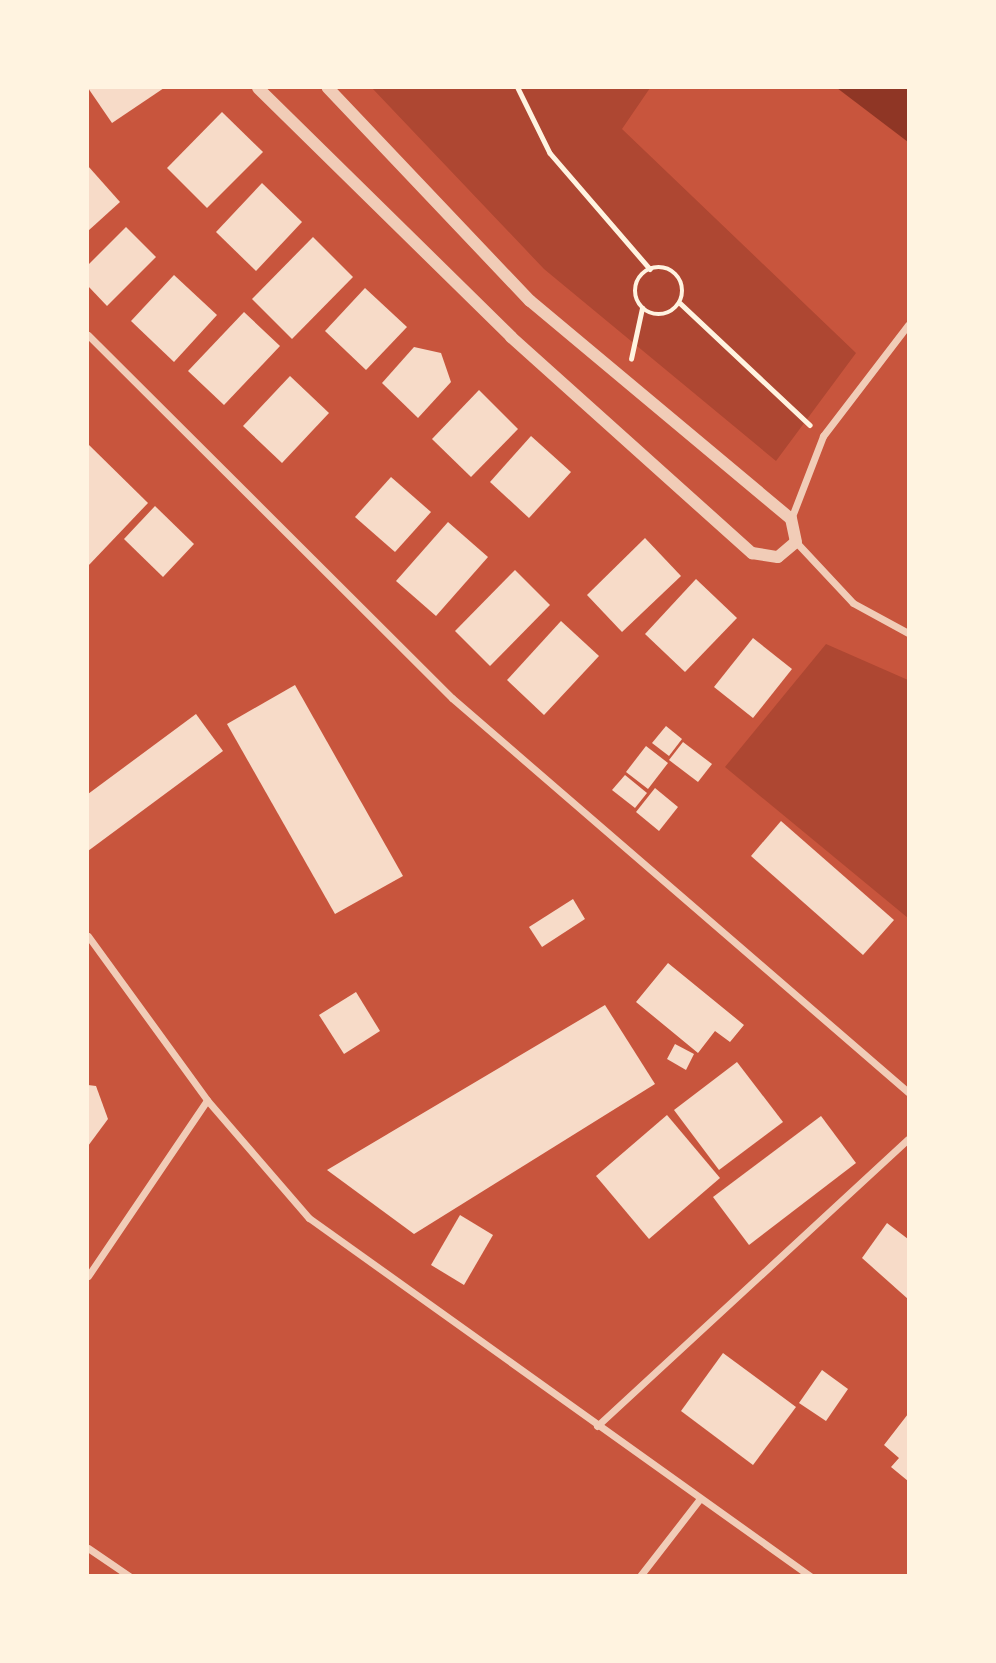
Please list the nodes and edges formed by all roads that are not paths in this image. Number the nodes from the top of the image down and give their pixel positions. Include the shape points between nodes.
1 (258, 88) edge
2 (328, 88) edge
3 (908, 325) edge
4 (88, 335) edge
5 (791, 519) junction
6 (796, 542) junction
7 (908, 633) edge
8 (88, 936) edge
9 (908, 1092) edge
10 (207, 1100) junction
11 (908, 1139) edge
12 (88, 1276) edge
13 (597, 1426) junction
14 (699, 1500) junction
15 (88, 1548) edge
16 (129, 1576) edge
17 (640, 1576) edge
18 (810, 1576) edge

1 - 6 street via 511,337 752,553 779,557
2 - 5 street via 530,301
3 - 5 street via 823,436
4 - 9 street via 452,698
5 - 6 street
6 - 7 street via 853,603
8 - 10 street
10 - 12 street
10 - 13 street via 309,1218
11 - 13 street
13 - 14 street
14 - 17 street
14 - 18 street
15 - 16 street

